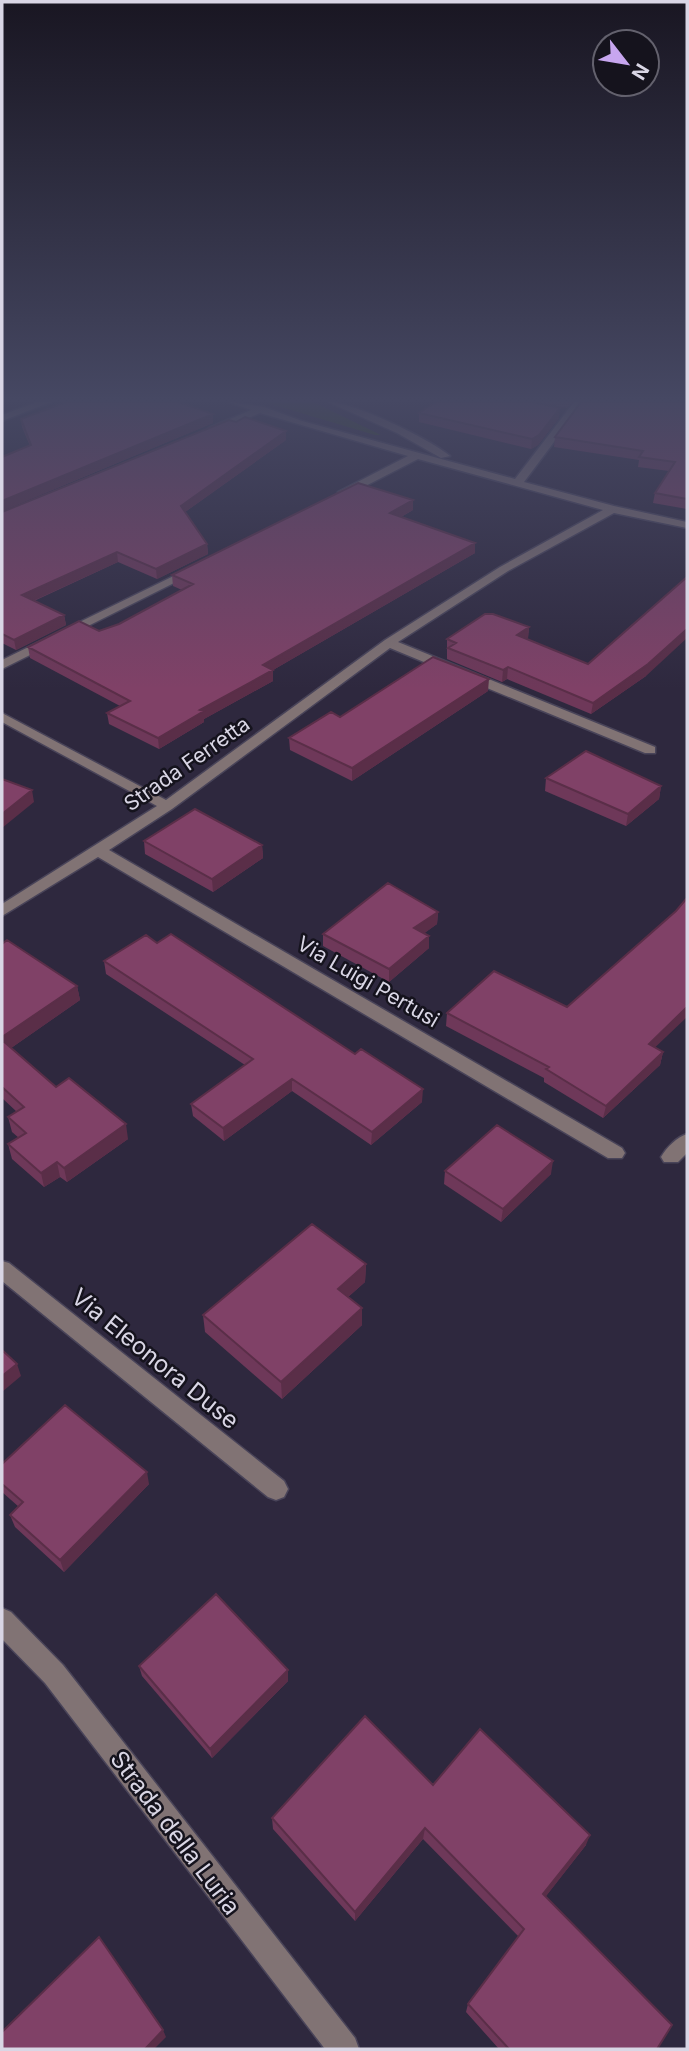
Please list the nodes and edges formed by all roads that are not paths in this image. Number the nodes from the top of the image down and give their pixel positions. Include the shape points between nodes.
1 (571, 498) edge
2 (612, 509) junction
3 (687, 525) edge
4 (198, 566) edge
5 (389, 643) junction
6 (2, 666) edge
7 (2, 717) edge
8 (650, 750) dead end
9 (167, 806) junction
10 (98, 850) junction
11 (2, 911) edge
12 (687, 1142) edge
13 (615, 1153) dead end
14 (671, 1157) dead end
15 (2, 1269) edge
16 (276, 1489) dead end
17 (2, 1620) edge
18 (344, 2049) edge

1 - 2 street
2 - 3 street
2 - 5 street, Strada Ferretta via 504,569
4 - 6 street
5 - 8 street
5 - 9 street, Strada Ferretta
7 - 9 street
9 - 10 street, Strada Ferretta
10 - 11 street, Strada Ferretta
10 - 13 street, Via Luigi Pertusi
12 - 14 street
15 - 16 street, Via Eleonora Duse
17 - 18 street, Strada della Luria via 54,1674

